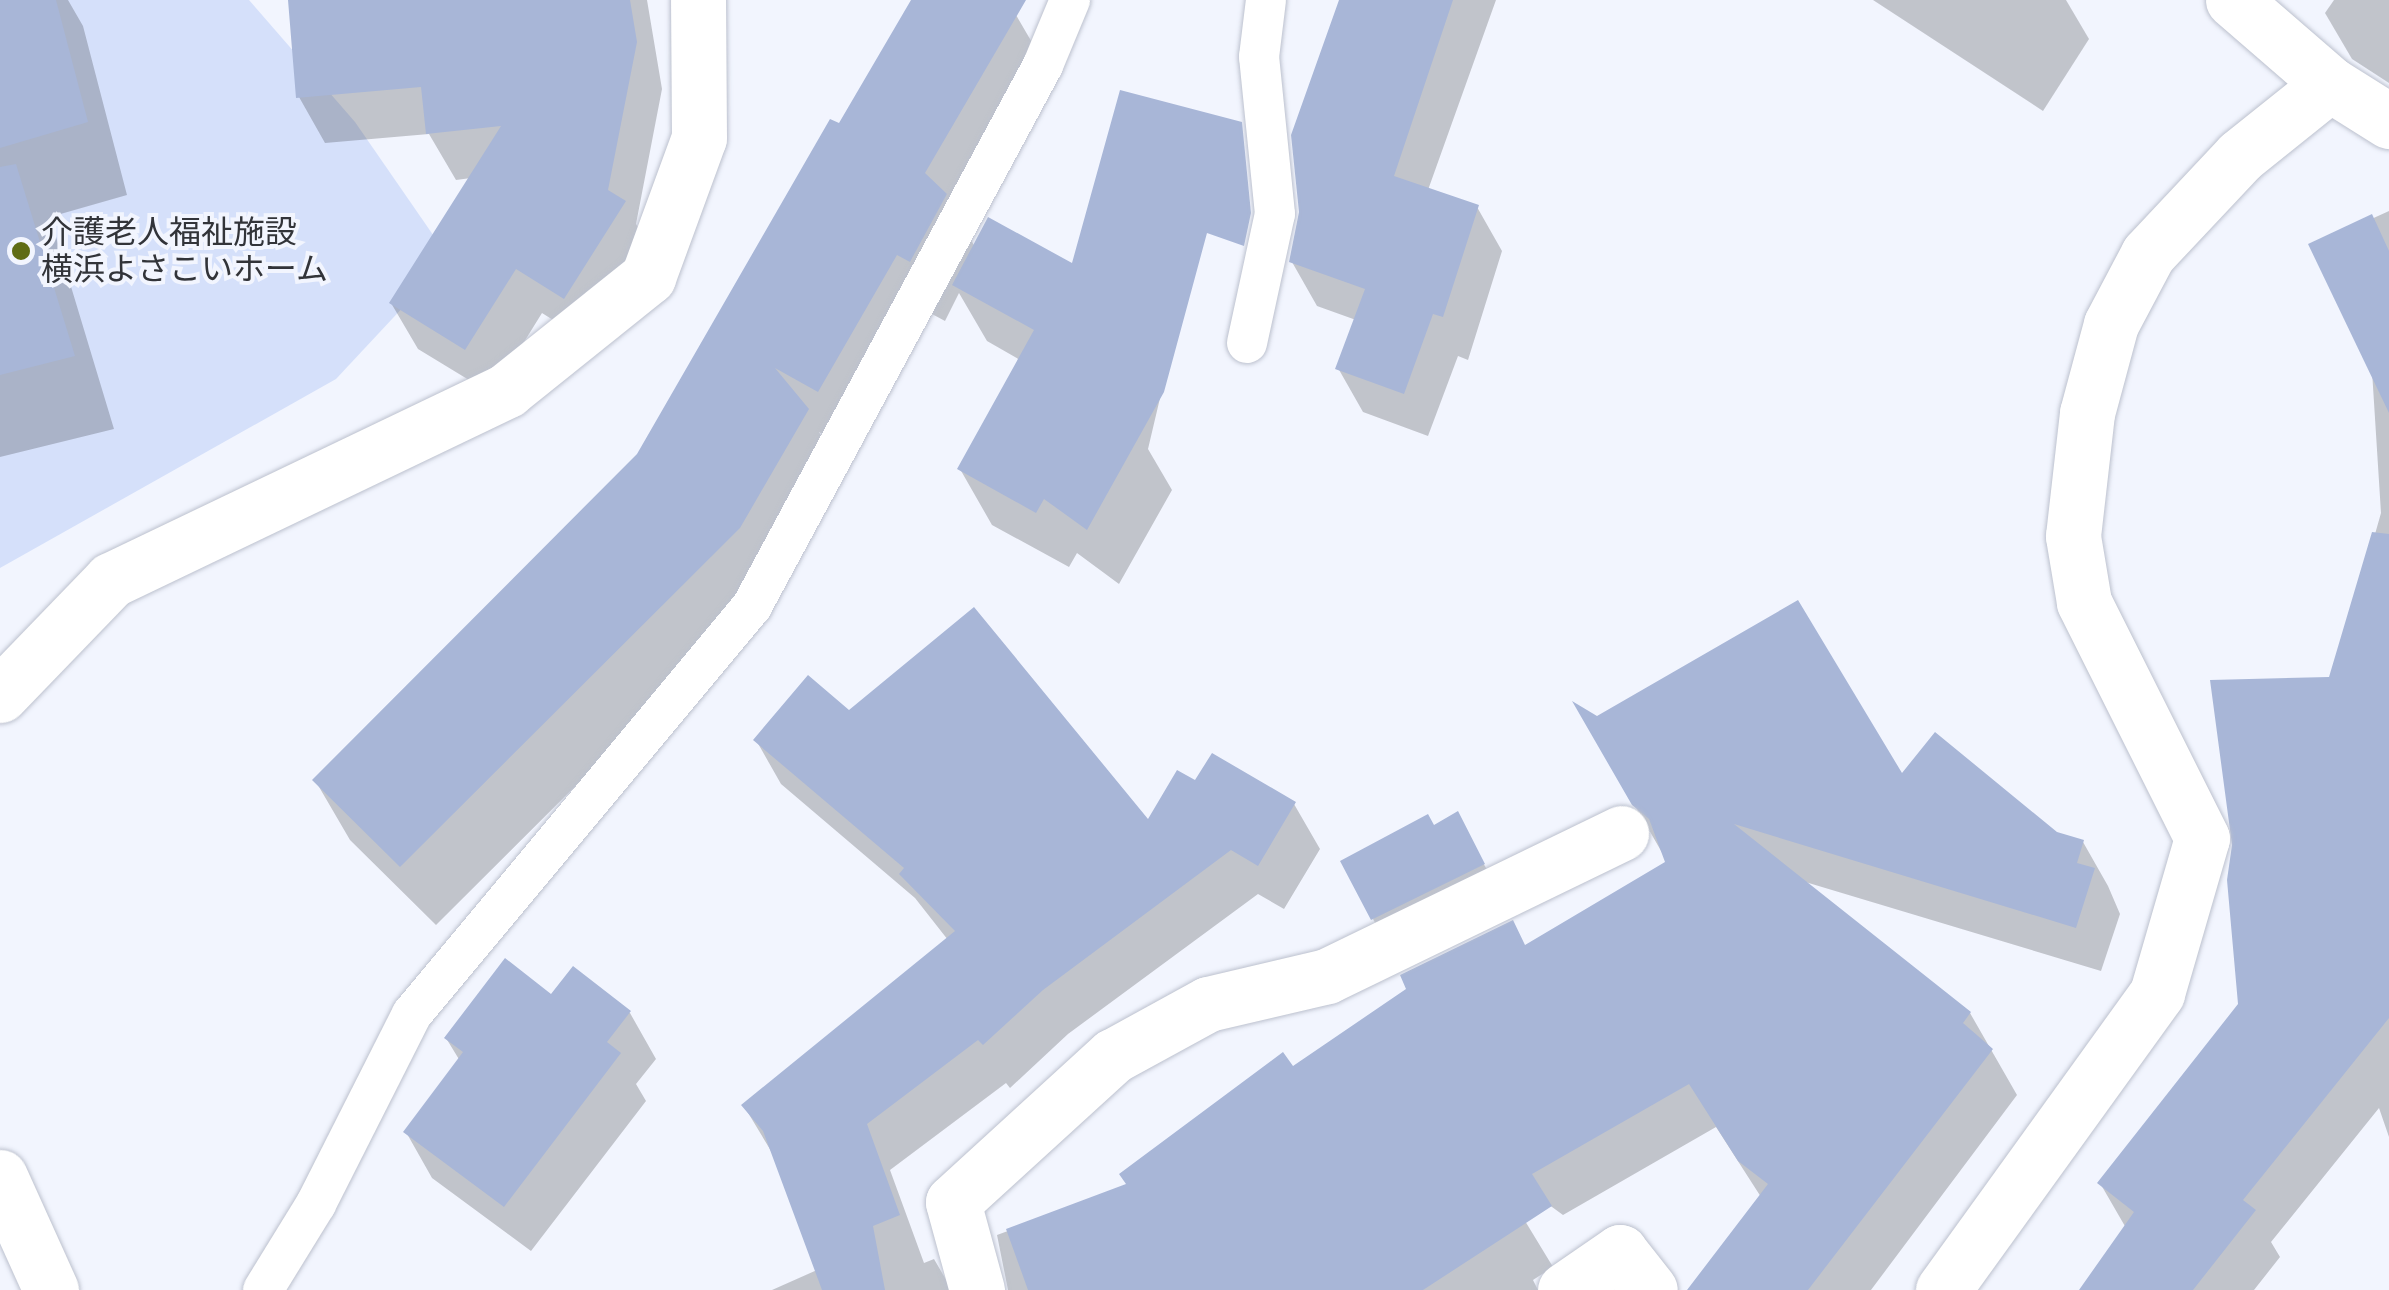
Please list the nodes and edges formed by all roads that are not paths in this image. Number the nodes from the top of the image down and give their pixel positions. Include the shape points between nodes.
1 (698, 0) edge
2 (1070, 0) edge
3 (1266, 0) edge
4 (2253, 7) edge
5 (2330, 84) junction
6 (2389, 121) edge
7 (1247, 342) dead end
8 (0, 695) edge
9 (1621, 833) dead end
10 (0, 1177) edge
11 (51, 1290) edge
12 (264, 1290) edge
13 (977, 1290) edge
14 (1565, 1290) edge
15 (1650, 1290) edge
16 (1943, 1290) edge

1 - 8 street via 699,138 648,277 507,390 111,580
2 - 12 lane via 1043,65 752,606 412,1014 316,1204
3 - 7 lane via 1259,57 1276,214
4 - 5 street
5 - 6 street
5 - 16 street via 2240,156 2148,254 2111,324 2086,413 2073,536 2084,602 2202,838 2157,992
9 - 13 street via 1327,976 1208,1004 1113,1056 952,1202
10 - 11 street
14 - 15 street via 1620,1252

